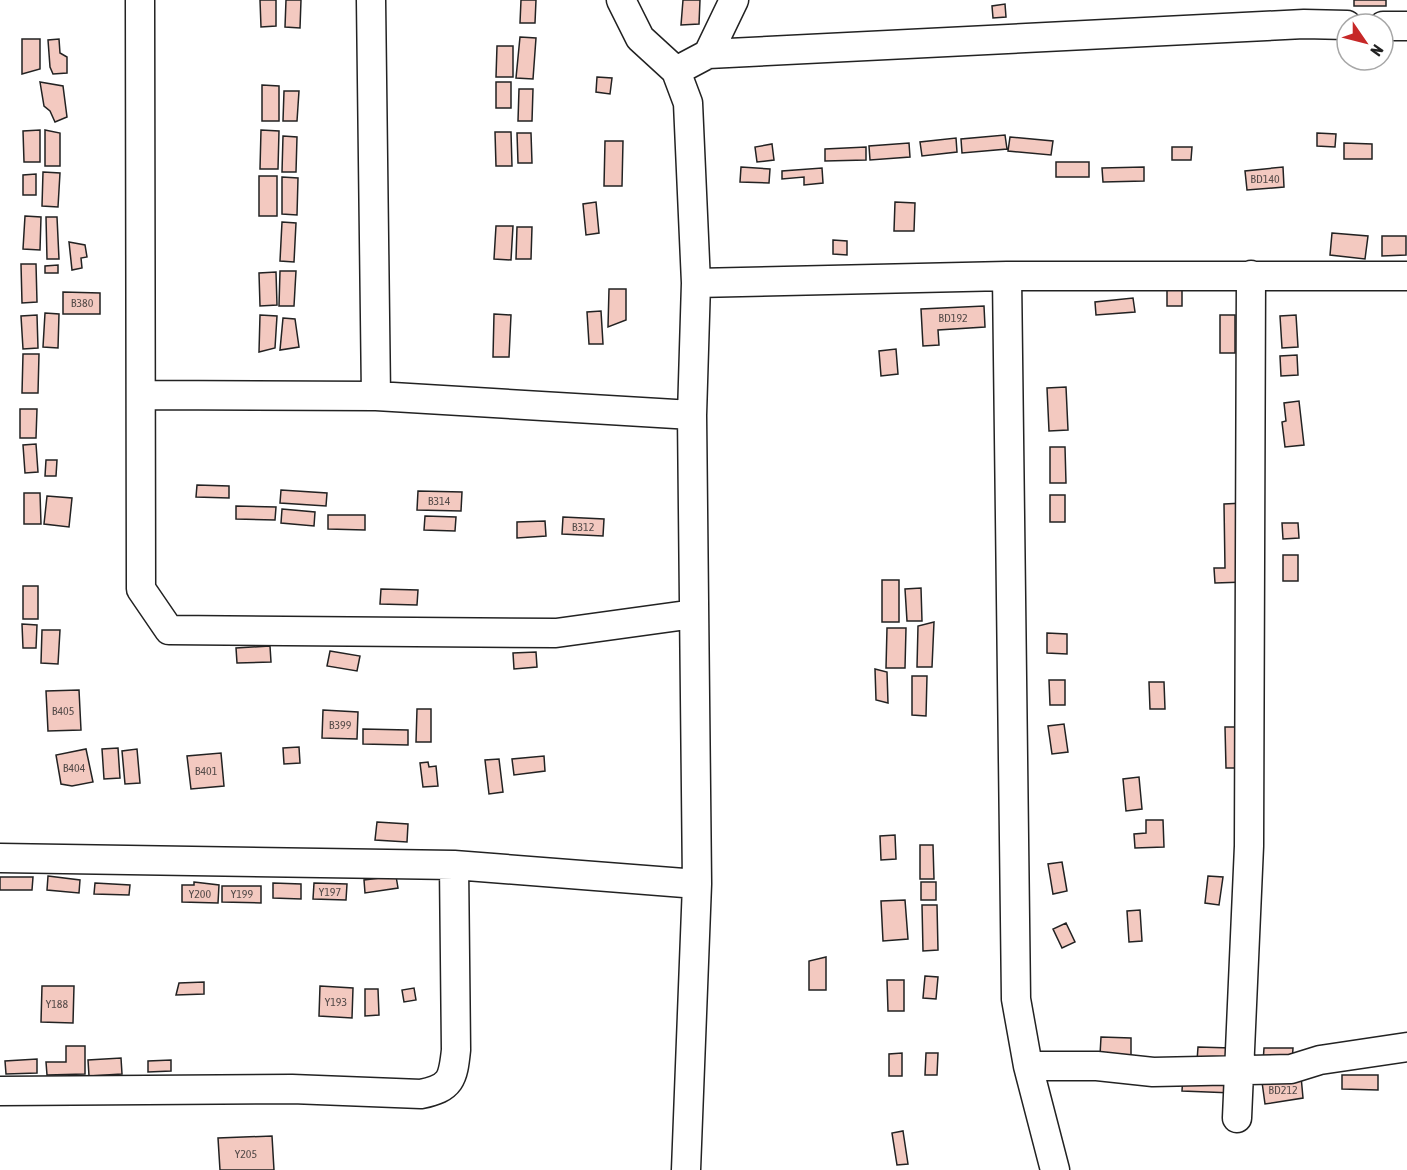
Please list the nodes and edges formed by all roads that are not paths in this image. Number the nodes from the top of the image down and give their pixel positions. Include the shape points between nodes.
1 (140, 0) edge
2 (370, 0) edge
3 (621, 0) edge
4 (734, 0) edge
5 (1335, 25) edge
6 (708, 54) junction
7 (676, 71) junction
8 (1251, 275) junction
9 (1007, 276) junction
10 (1407, 276) edge
11 (696, 283) junction
12 (141, 395) junction
13 (376, 396) junction
14 (692, 415) junction
15 (694, 614) junction
16 (0, 858) edge
17 (454, 864) junction
18 (697, 884) junction
19 (1407, 1047) edge
20 (1028, 1066) junction
21 (1239, 1071) junction
22 (0, 1091) edge
23 (1237, 1118) dead end
24 (686, 1170) edge
25 (1055, 1170) edge

1 - 12 street
2 - 13 street
3 - 7 street via 640,38
4 - 6 street
5 - 6 street
6 - 7 street
7 - 11 street via 688,103
8 - 9 street
8 - 10 street
8 - 21 street via 1249,846
9 - 11 street
9 - 20 street via 1016,999
11 - 14 street
12 - 13 street
12 - 15 street via 141,589 169,630 556,633
13 - 14 street
14 - 15 street
15 - 18 street
16 - 17 street
17 - 18 street
17 - 22 street via 456,1050 454,1071 447,1085 435,1091
18 - 24 street
19 - 21 street via 1320,1060 1291,1069
20 - 21 street via 1097,1066 1153,1072
20 - 25 street
21 - 23 street

